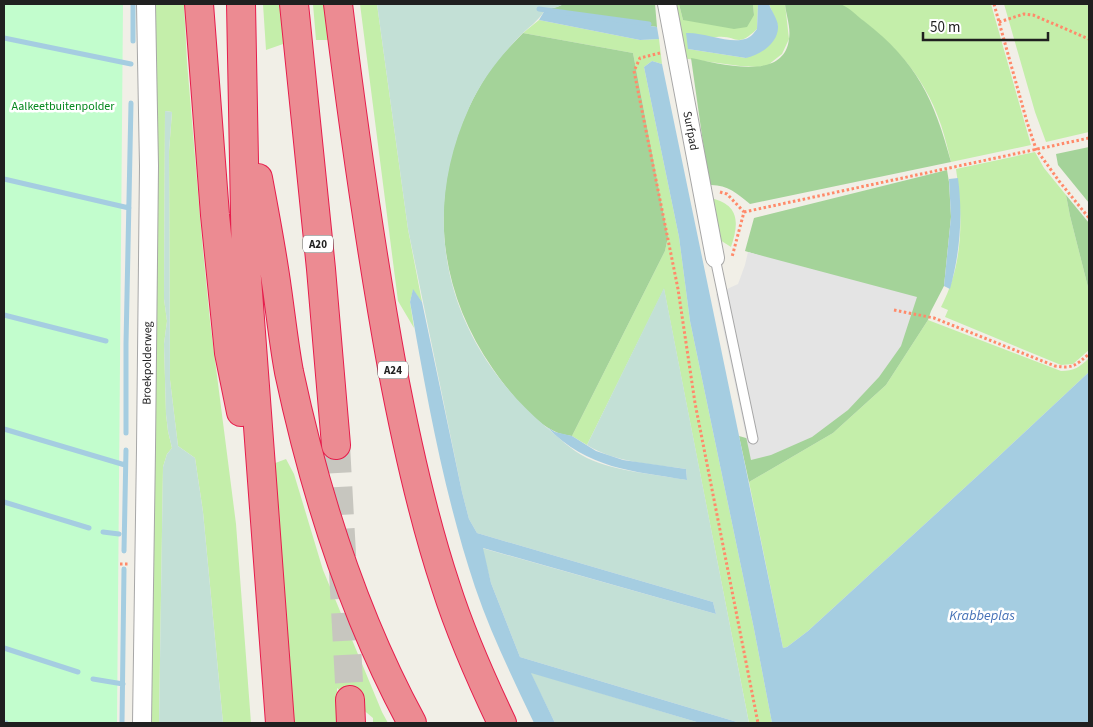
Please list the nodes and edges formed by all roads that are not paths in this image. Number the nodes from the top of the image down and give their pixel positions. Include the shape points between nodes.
1 (146, 4) edge
2 (199, 4) edge
3 (241, 4) edge
4 (294, 4) edge
5 (338, 4) edge
6 (666, 4) edge
7 (244, 88) junction
8 (723, 260) joint
9 (753, 439) dead end
10 (336, 445) tunnel mouth
11 (266, 532) junction
12 (142, 723) edge
13 (280, 723) edge
14 (412, 723) edge
15 (502, 723) edge

1 - 12 street, Broekpolderweg via 148,176
2 - 11 highway via 229,353
3 - 7 highway
4 - 10 highway, A20
5 - 15 highway, A24 via 372,252 407,446 446,588
6 - 8 street, Surfpad via 701,187
7 - 11 highway via 246,265
7 - 14 highway via 289,370 322,503 346,577 391,683
8 - 9 lane
11 - 13 highway

